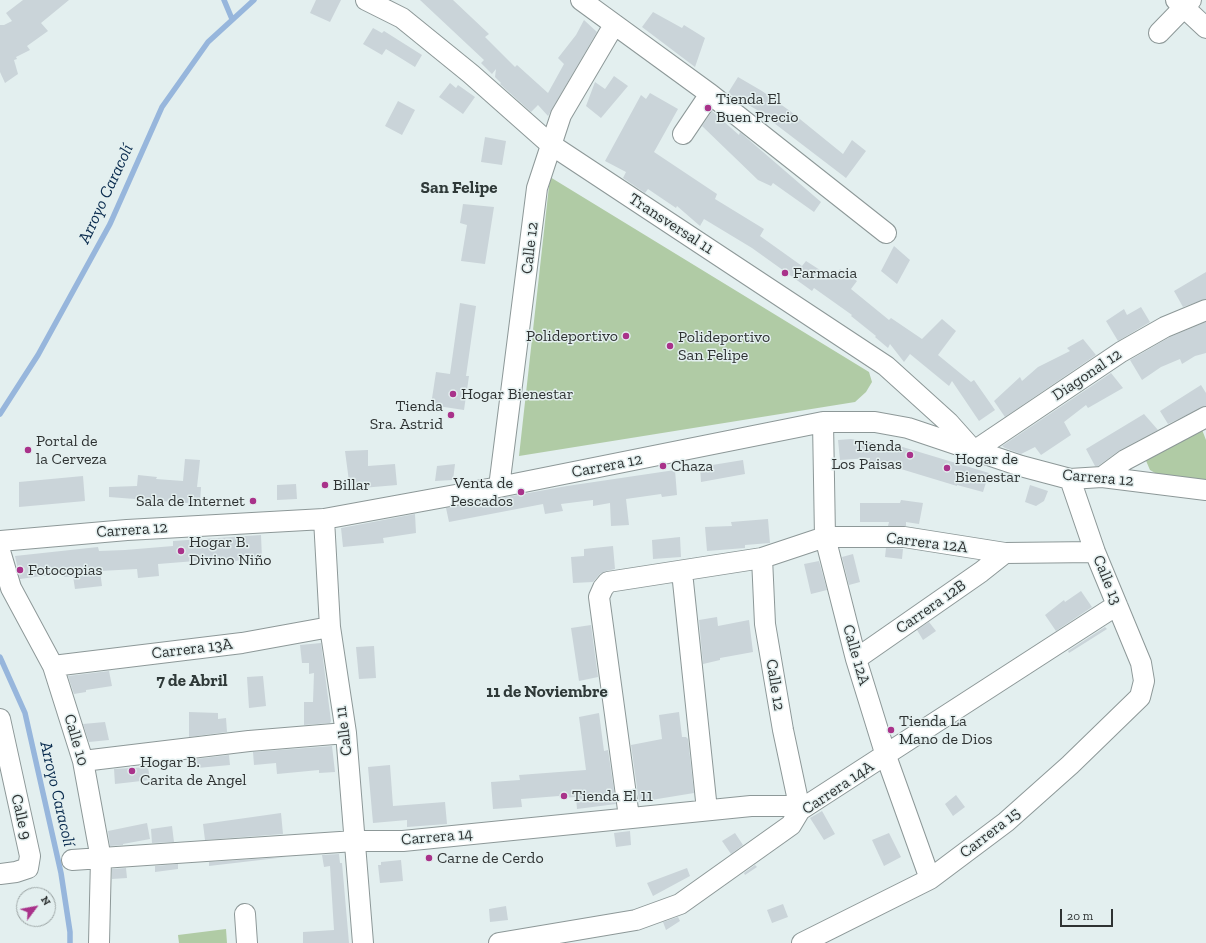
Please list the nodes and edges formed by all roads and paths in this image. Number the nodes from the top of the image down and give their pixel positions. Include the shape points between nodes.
1 (366, 0) edge
2 (580, 0) edge
3 (1184, 2) edge
4 (614, 25) junction
5 (1206, 28) edge
6 (1159, 33) dead end
7 (710, 94) junction
8 (683, 134) dead end
9 (550, 144) junction
10 (886, 233) dead end
11 (1206, 310) edge
12 (920, 396) junction
13 (1206, 417) edge
14 (823, 422) junction
15 (908, 428) junction
16 (974, 451) junction
17 (1102, 477) junction
18 (1070, 479) junction
19 (499, 487) junction
20 (1206, 490) edge
21 (324, 519) junction
22 (825, 537) junction
23 (0, 541) edge
24 (0, 551) edge
25 (1095, 552) junction
26 (1005, 553) junction
27 (762, 558) junction
28 (682, 572) junction
29 (1117, 604) junction
30 (330, 627) junction
31 (856, 660) junction
32 (53, 666) junction
33 (1144, 681) joint
34 (0, 718) edge
35 (346, 733) junction
36 (886, 756) junction
37 (83, 761) junction
38 (707, 810) junction
39 (800, 810) junction
40 (629, 817) junction
41 (355, 841) junction
42 (101, 859) junction
43 (72, 860) dead end
44 (0, 874) edge
45 (930, 879) junction
46 (245, 914) dead end
47 (99, 943) edge
48 (247, 943) edge
49 (363, 943) edge
50 (499, 943) edge
51 (802, 943) edge

1 - 9 street, Transversal 11 via 402,18 471,74
2 - 4 street
3 - 5 street
3 - 6 street
4 - 7 street
4 - 9 street, Calle 12 via 562,115
7 - 8 street
7 - 10 street
9 - 12 street, Transversal 11 via 886,366
9 - 19 street, Calle 12 via 537,188
11 - 16 street, Diagonal 12 via 1165,327 1121,352
12 - 15 street
12 - 16 street, Transversal 11
13 - 17 street via 1139,452
14 - 15 street, Carrera 12 via 875,422
14 - 19 street, Carrera 12
14 - 22 street, Calle 12A
15 - 16 street, Carrera 12
16 - 18 street, Carrera 12
17 - 18 street, Carrera 12
17 - 20 street, Carrera 12
18 - 25 street, Calle 13
19 - 21 street, Carrera 12
21 - 23 street, Carrera 12 via 127,530
21 - 30 street, Calle 11
22 - 26 street, Carrera 12A via 904,537
22 - 27 street, Carrera 12A
22 - 31 street, Calle 12A
24 - 32 street, Calle 10 via 11,588
25 - 26 street, Carrera 12A
25 - 29 street, Calle 13
26 - 31 street, Carrera 12B
27 - 28 street, Carrera 12A
27 - 39 street, Calle 12 via 765,624
28 - 38 street
28 - 40 street, Carrera 12A via 608,582 602,588 599,597
29 - 33 street, Calle 13 via 1141,663
29 - 36 street, Carrera 14A
30 - 32 street, Carrera 13A via 242,644
30 - 35 street, Calle 11
31 - 36 street, Calle 12A
32 - 37 street, Calle 10
33 - 45 street, Carrera 15 via 1140,697 1070,765 1006,822
34 - 44 street, Calle 9 via 30,856 28,868
35 - 37 street via 249,741
35 - 41 street, Calle 11
36 - 39 street, Carrera 14A
36 - 45 street, Calle 12A
37 - 42 street, Calle 10
38 - 39 street, Carrera 14 via 751,806 789,806
38 - 40 street, Carrera 14
39 - 50 street, Carrera 14A via 791,825 680,904 636,920
40 - 41 street, Carrera 14 via 403,841
41 - 42 street, Carrera 14
41 - 49 street, Calle 11
42 - 43 street, Carrera 14
42 - 47 street, Calle 10
45 - 51 street, Carrera 15
46 - 48 street

